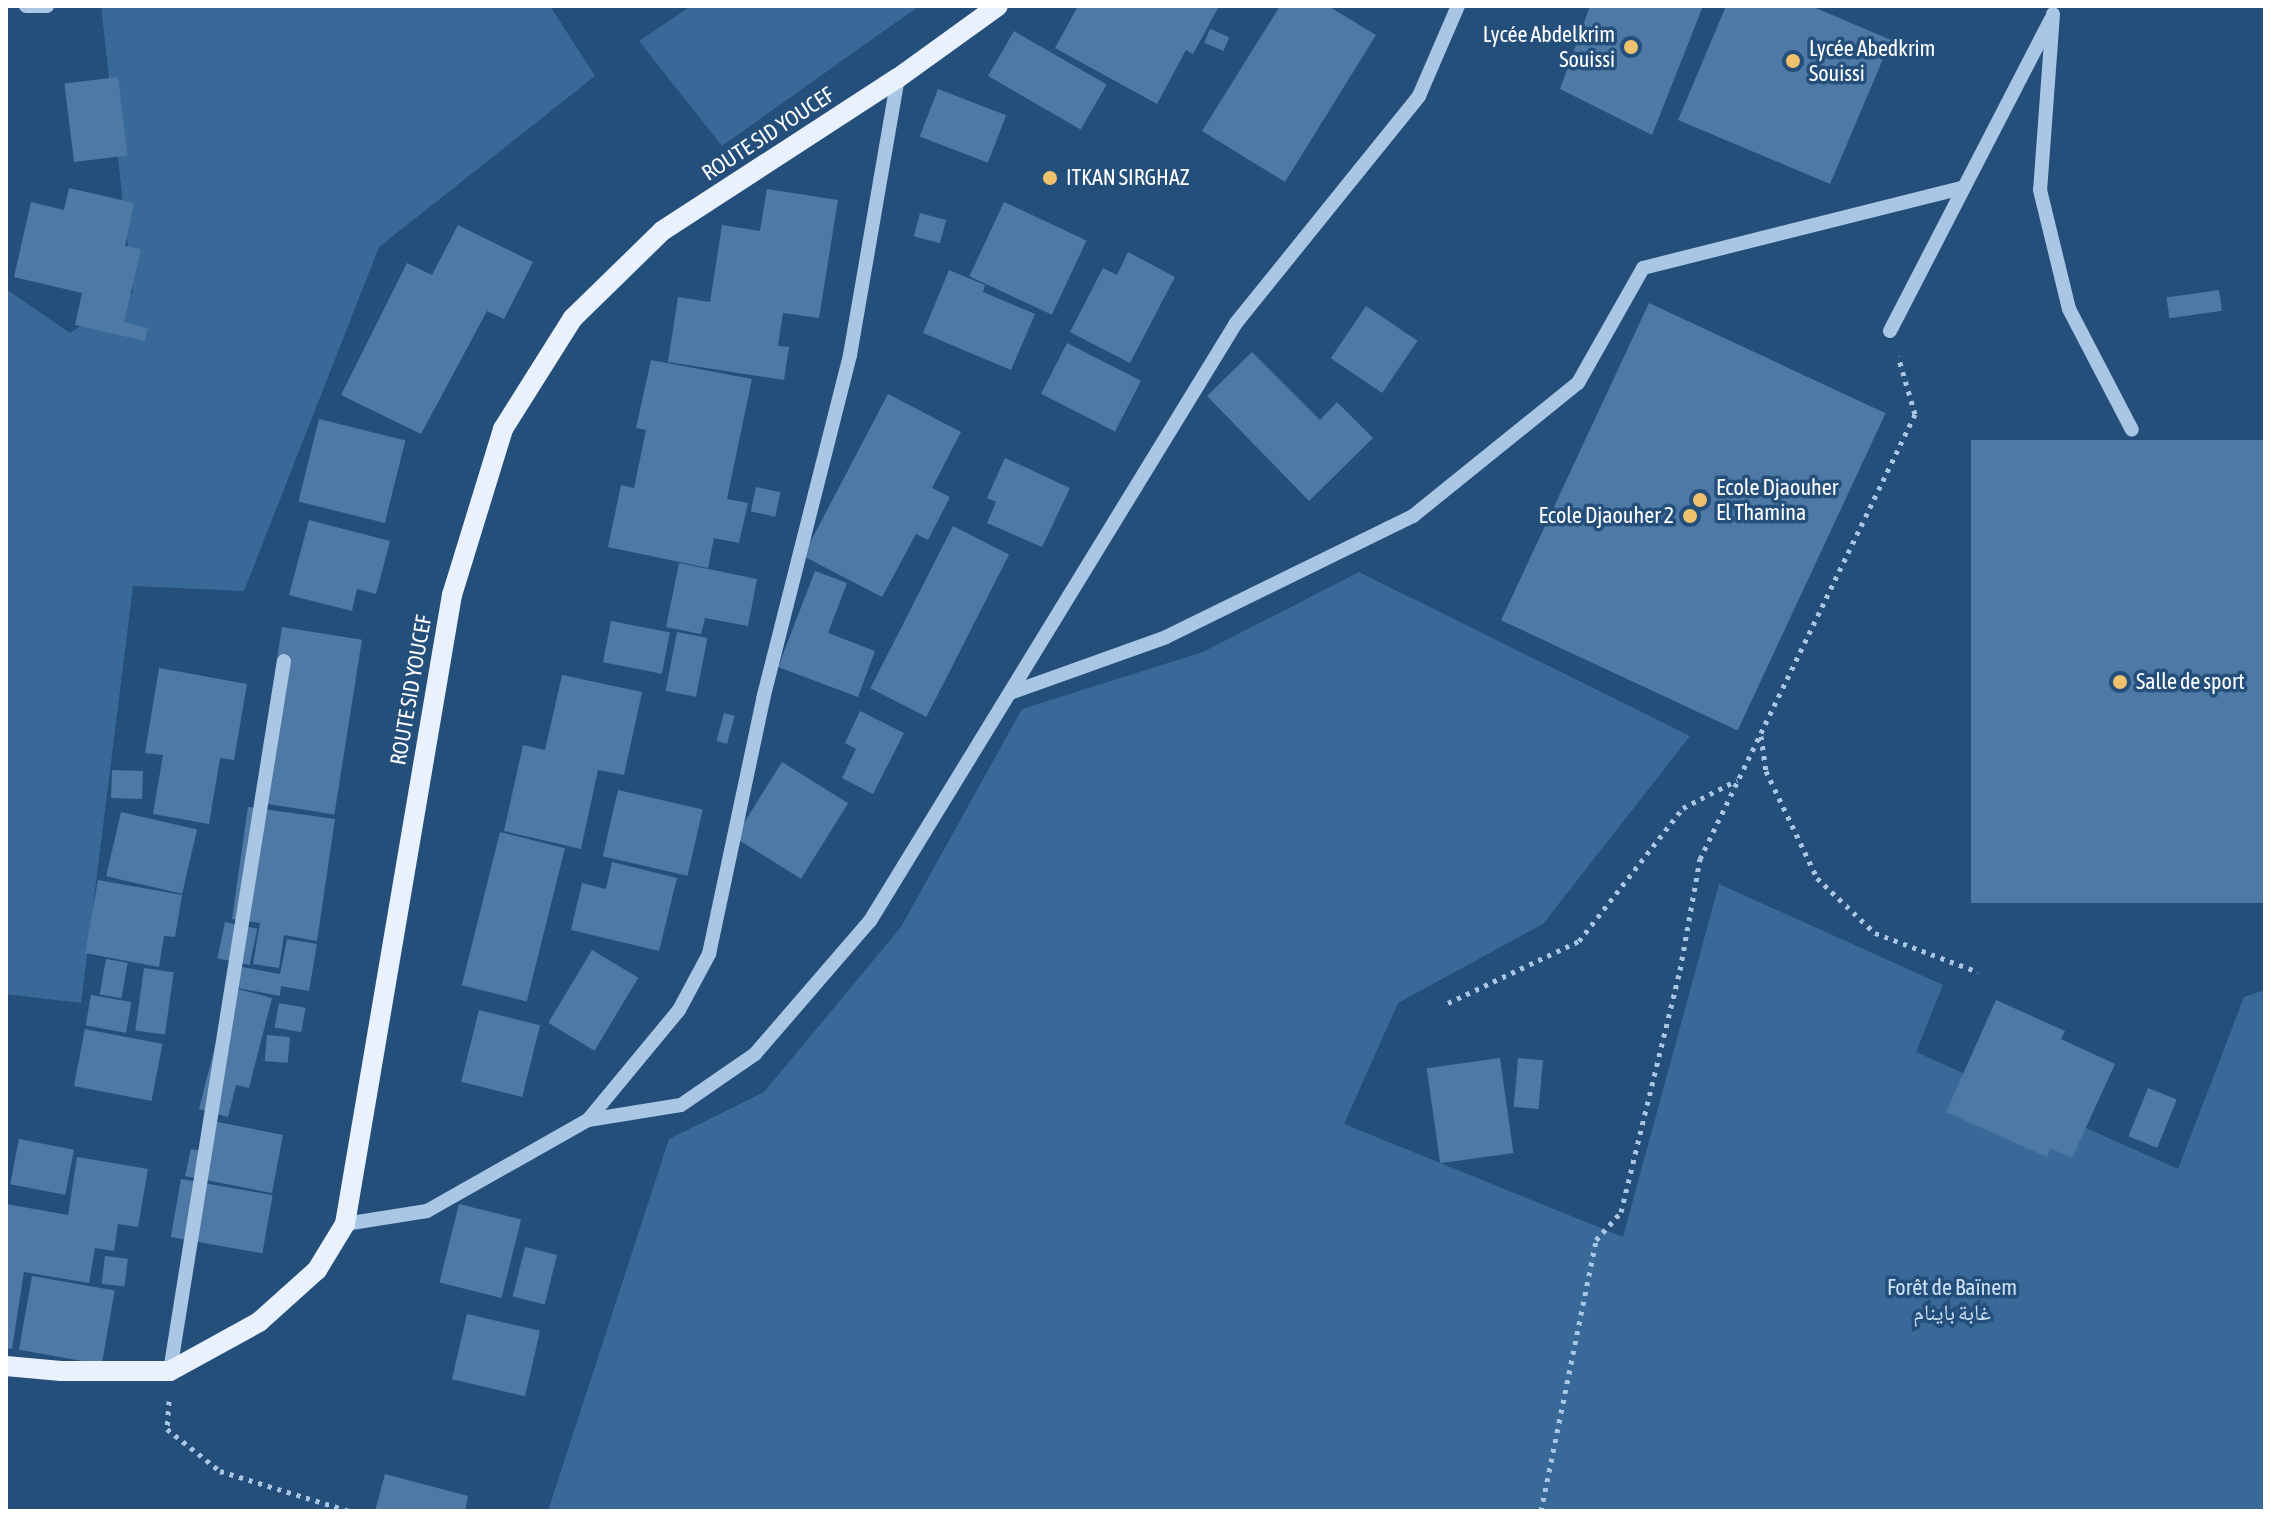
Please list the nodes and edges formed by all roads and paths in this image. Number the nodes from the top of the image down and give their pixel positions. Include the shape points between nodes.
1 (26, 6) edge
2 (47, 6) edge
3 (998, 6) edge
4 (1458, 6) edge
5 (2056, 10) edge
6 (898, 78) junction
7 (1962, 188) junction
8 (1890, 331) joint
9 (2132, 430) dead end
10 (284, 661) dead end
11 (1010, 693) junction
12 (1761, 734) junction
13 (1739, 779) junction
14 (1978, 972) dead end
15 (1448, 1003) dead end
16 (588, 1120) junction
17 (345, 1224) junction
18 (6, 1366) edge
19 (170, 1371) junction
20 (349, 1511) edge
21 (1541, 1511) edge

1 - 2 street
3 - 6 main road, ROUTE SID YOUCEF
4 - 11 street via 1419,96 1236,323
5 - 7 street
5 - 9 street via 2040,190 2069,309
6 - 16 street via 850,355 763,699 709,954 679,1010
6 - 17 main road, ROUTE SID YOUCEF via 662,231 573,318 503,429 452,595
7 - 8 street
7 - 11 street via 1643,268 1578,383 1413,516 1166,637
8 - 12 path via 1915,414
10 - 19 street
11 - 16 street via 870,921 755,1054 681,1105
12 - 13 path
12 - 14 path via 1766,771 1817,878 1875,933
13 - 15 path via 1683,808 1579,941
13 - 21 path via 1700,859 1680,970 1621,1212 1596,1240
16 - 17 street via 427,1211
17 - 19 main road, ROUTE SID YOUCEF via 317,1270 259,1322
18 - 19 main road, ROUTE SID YOUCEF
19 - 20 path via 167,1429 220,1471

